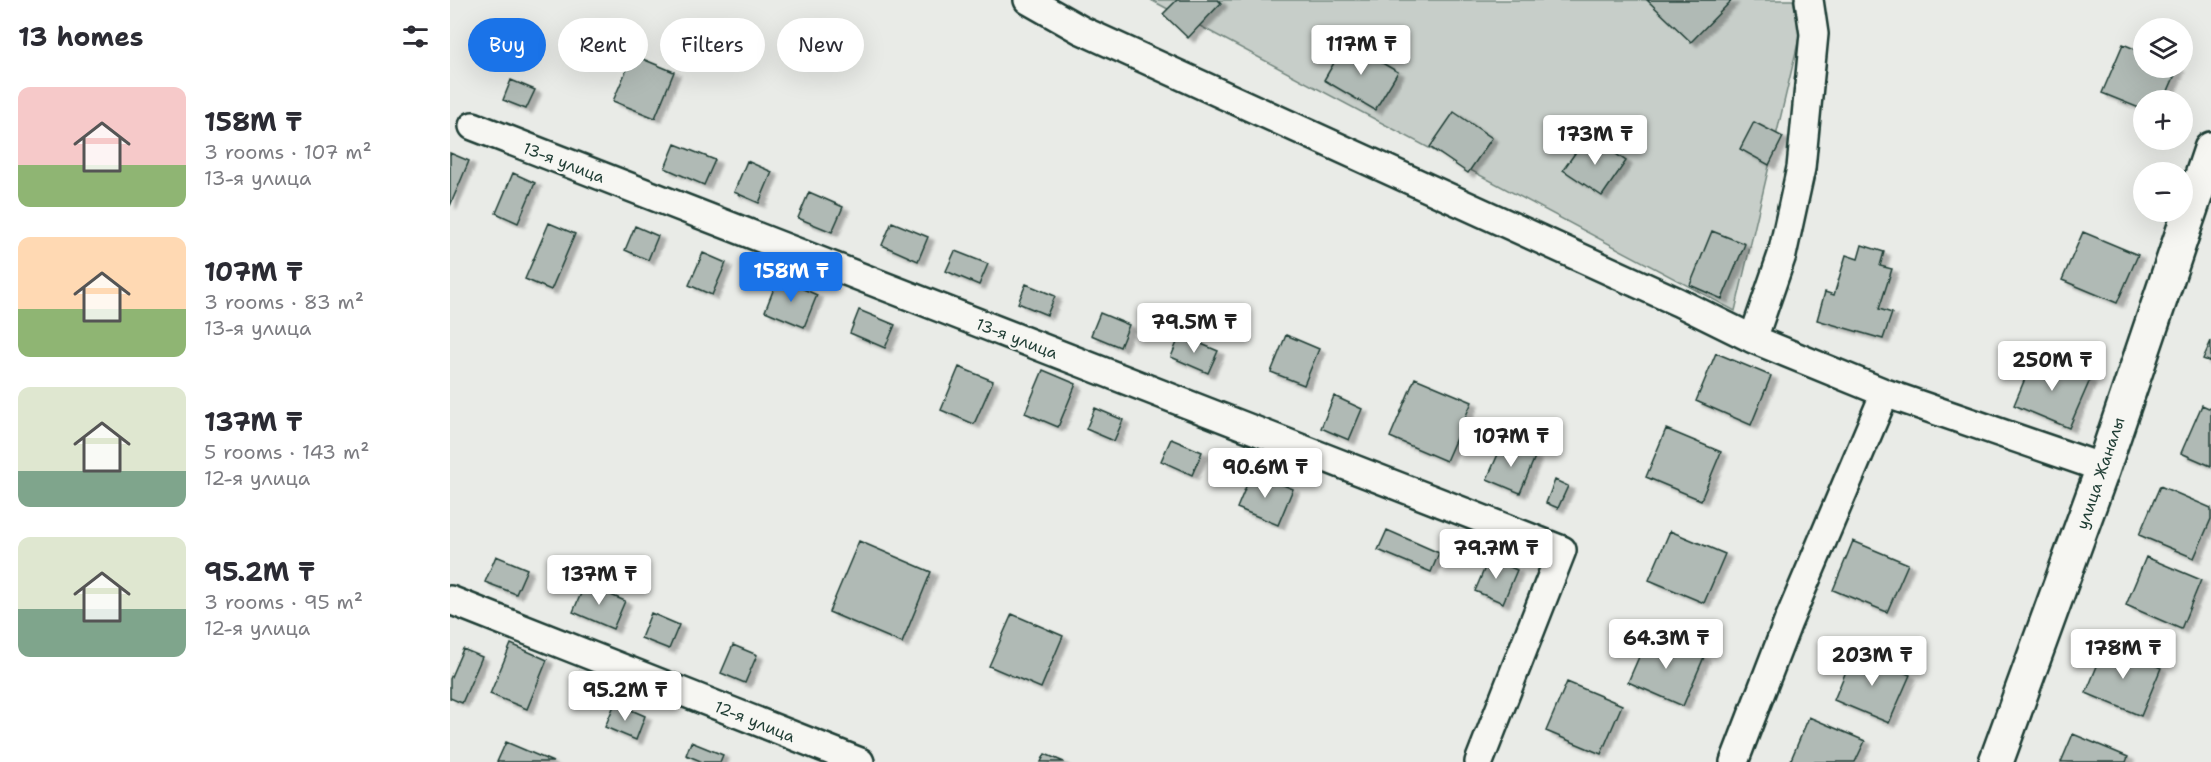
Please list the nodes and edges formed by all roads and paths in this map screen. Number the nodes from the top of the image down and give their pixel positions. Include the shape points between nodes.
1 (1028, 0) edge
2 (1809, 0) edge
3 (473, 126) dead end
4 (2211, 149) edge
5 (1754, 339) junction
6 (1885, 393) junction
7 (2103, 468) junction
8 (450, 600) edge
9 (860, 762) edge
10 (1479, 762) edge
11 (1734, 762) edge
12 (1996, 762) edge

1 - 5 street via 1081,30
2 - 5 street via 1814,34 1801,168 1782,255
3 - 10 street, 13-я улица via 1562,550
4 - 7 street, улица Жаналы
5 - 6 street
6 - 7 street
6 - 11 street via 1788,622
7 - 12 street, улица Жаналы
8 - 9 street, 12-я улица

